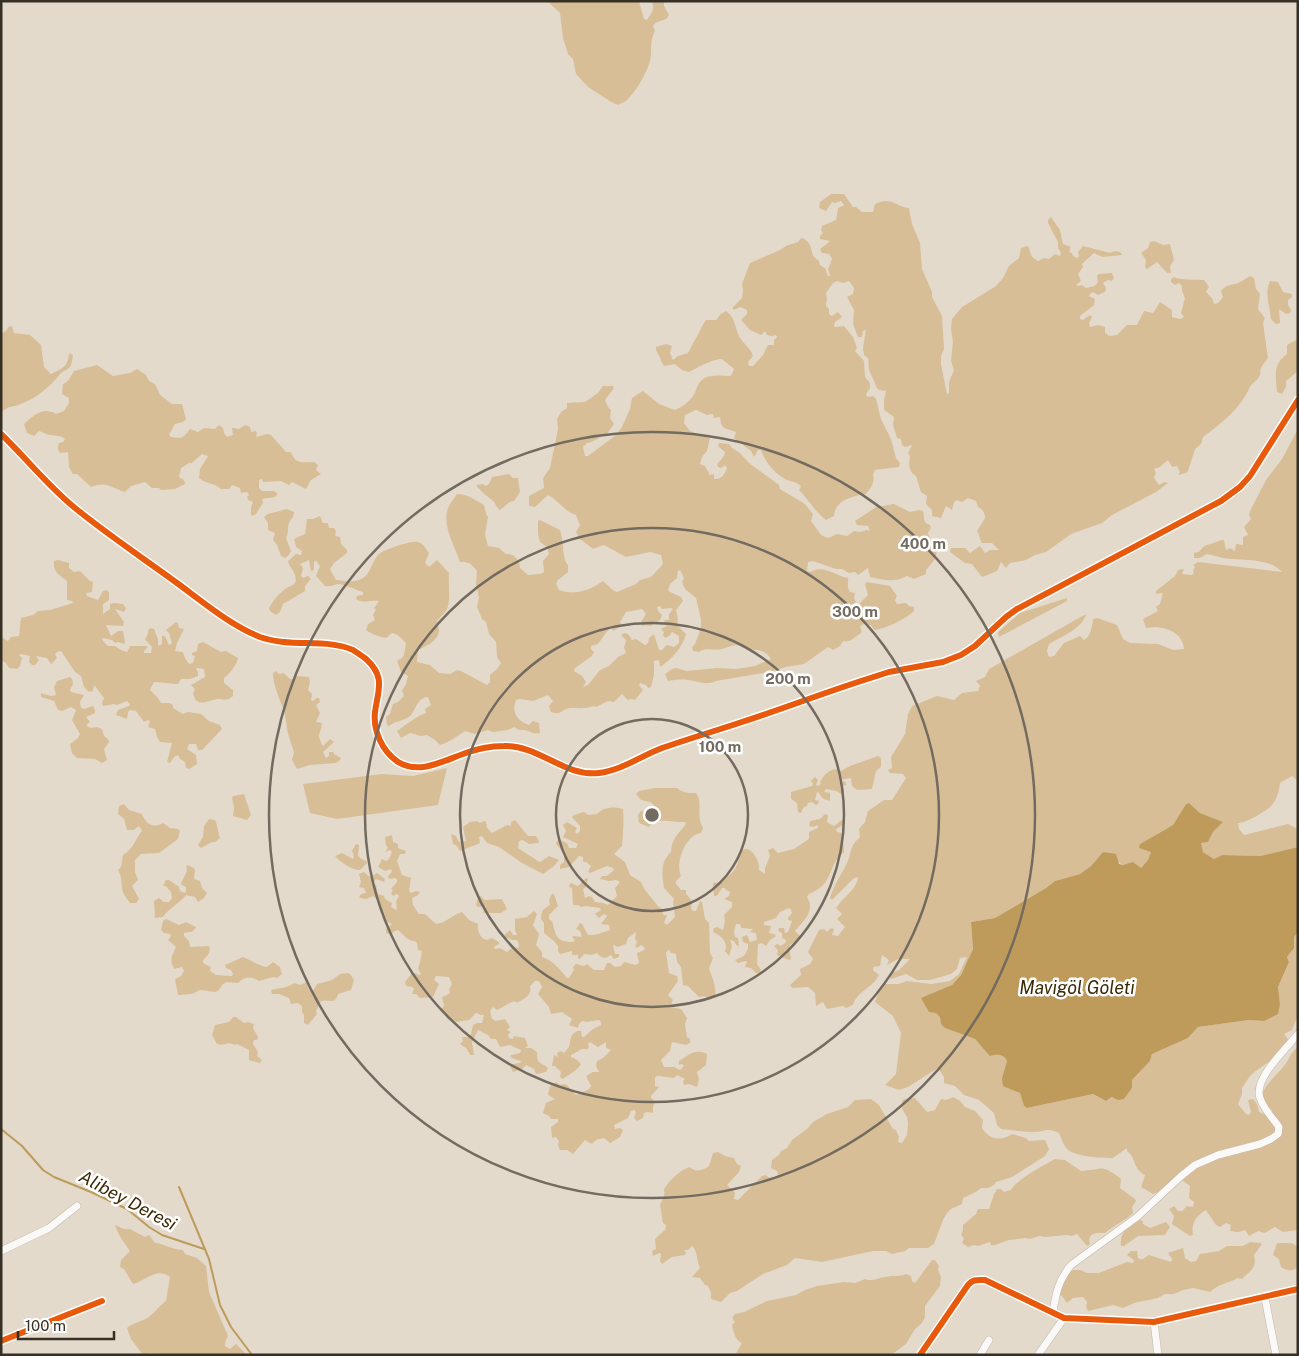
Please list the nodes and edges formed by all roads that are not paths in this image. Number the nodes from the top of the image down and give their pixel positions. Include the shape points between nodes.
1 (1298, 400) edge
2 (1, 434) edge
3 (1298, 1034) edge
4 (77, 1206) dead end
5 (1, 1252) edge
6 (1298, 1290) edge
7 (1265, 1298) junction
8 (102, 1301) dead end
9 (1053, 1312) junction
10 (1064, 1318) junction
11 (1154, 1322) junction
12 (989, 1340) dead end
13 (1, 1342) edge
14 (920, 1355) edge
15 (980, 1355) edge
16 (1038, 1355) edge
17 (1158, 1355) edge
18 (1276, 1355) edge

1 - 2 street via 1250,476 1232,494 1017,609 962,655 943,662 888,672 660,749 624,766 599,773 572,770 528,750 506,746 466,753 428,766 408,766 399,762 378,738 375,714 379,678 376,670 359,653 343,647 276,641 240,626 209,607 75,508
3 - 9 street via 1259,1086 1260,1100 1279,1127 1278,1134 1260,1144 1218,1155 1180,1177 1137,1217 1071,1265 1056,1291
4 - 5 street via 49,1228
6 - 7 street
7 - 11 street
7 - 18 street
8 - 13 street
9 - 10 street
9 - 14 street via 984,1280 972,1281
10 - 11 street
10 - 16 street
11 - 17 street
12 - 15 street

